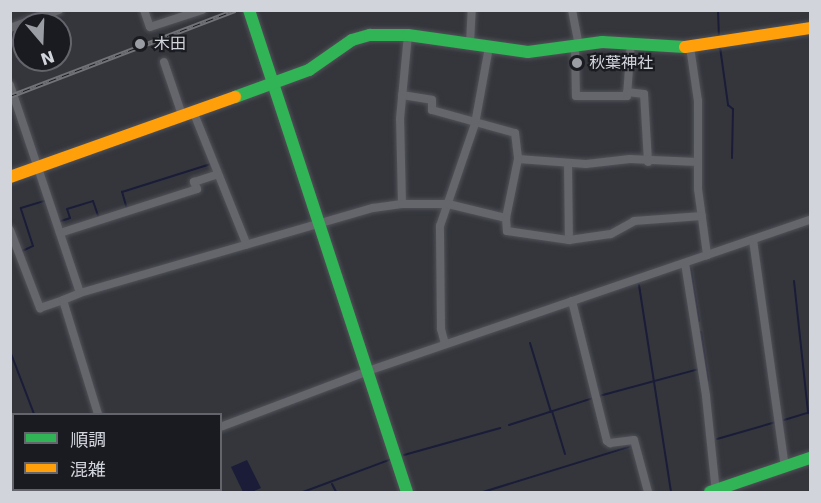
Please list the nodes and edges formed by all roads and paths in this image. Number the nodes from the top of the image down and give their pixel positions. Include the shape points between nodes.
1 (59, 10) edge
2 (144, 10) edge
3 (202, 10) edge
4 (249, 10) edge
5 (472, 10) edge
6 (572, 10) edge
7 (810, 27) edge
8 (10, 28) edge
9 (408, 35) junction
10 (631, 42) junction
11 (470, 43) junction
12 (577, 46) junction
13 (489, 47) junction
14 (690, 47) junction
15 (164, 62) dead end
16 (272, 81) junction
17 (10, 85) edge
18 (627, 92) junction
19 (402, 95) junction
20 (187, 113) junction
21 (475, 124) junction
22 (518, 159) junction
23 (648, 162) junction
24 (697, 162) junction
25 (568, 163) junction
26 (38, 165) junction
27 (218, 174) junction
28 (10, 177) edge
29 (402, 204) junction
30 (448, 204) junction
31 (702, 216) junction
32 (506, 218) junction
33 (810, 220) edge
34 (319, 223) junction
35 (10, 230) edge
36 (60, 233) junction
37 (569, 240) junction
38 (753, 240) junction
39 (247, 245) junction
40 (707, 255) junction
41 (685, 263) junction
42 (80, 293) junction
43 (63, 300) junction
44 (572, 301) junction
45 (445, 344) junction
46 (368, 371) junction
47 (98, 413) edge
48 (222, 426) edge
49 (810, 458) edge
50 (785, 467) junction
51 (408, 492) edge
52 (648, 492) edge
53 (714, 492) edge

1 - 8 street
2 - 3 street via 150,27
4 - 16 street
5 - 11 street
6 - 12 street
7 - 14 street
9 - 11 street
9 - 16 street via 382,33 352,40 323,64
9 - 19 street
10 - 12 street
10 - 14 street
10 - 18 street
11 - 13 street
12 - 13 street via 528,52
12 - 18 street via 576,96 627,96
13 - 21 street
14 - 24 street via 698,101
15 - 20 street
16 - 20 street
16 - 34 street
17 - 26 street
18 - 23 street via 644,94
19 - 21 street via 432,100 432,110
19 - 29 street
20 - 26 street
20 - 27 street
21 - 22 street via 515,133
21 - 30 street
22 - 25 street
22 - 32 street
23 - 24 street
23 - 25 street via 630,159
24 - 31 street
25 - 37 street
26 - 28 street
26 - 36 street
27 - 36 street via 194,182 197,189
27 - 39 street
29 - 30 street
29 - 34 street
30 - 32 street
30 - 45 street via 438,249
31 - 37 street via 634,221 611,234
31 - 40 street
32 - 37 street via 507,231
33 - 38 street
34 - 39 street
34 - 46 street
35 - 43 street via 39,308
36 - 42 street
38 - 40 street
38 - 50 street
39 - 42 street
40 - 41 street
41 - 44 street
41 - 53 street via 706,396
42 - 43 street
43 - 47 street
44 - 45 street
44 - 52 street via 607,441 634,440
45 - 46 street
46 - 48 street
46 - 51 street
49 - 50 street
50 - 53 street

